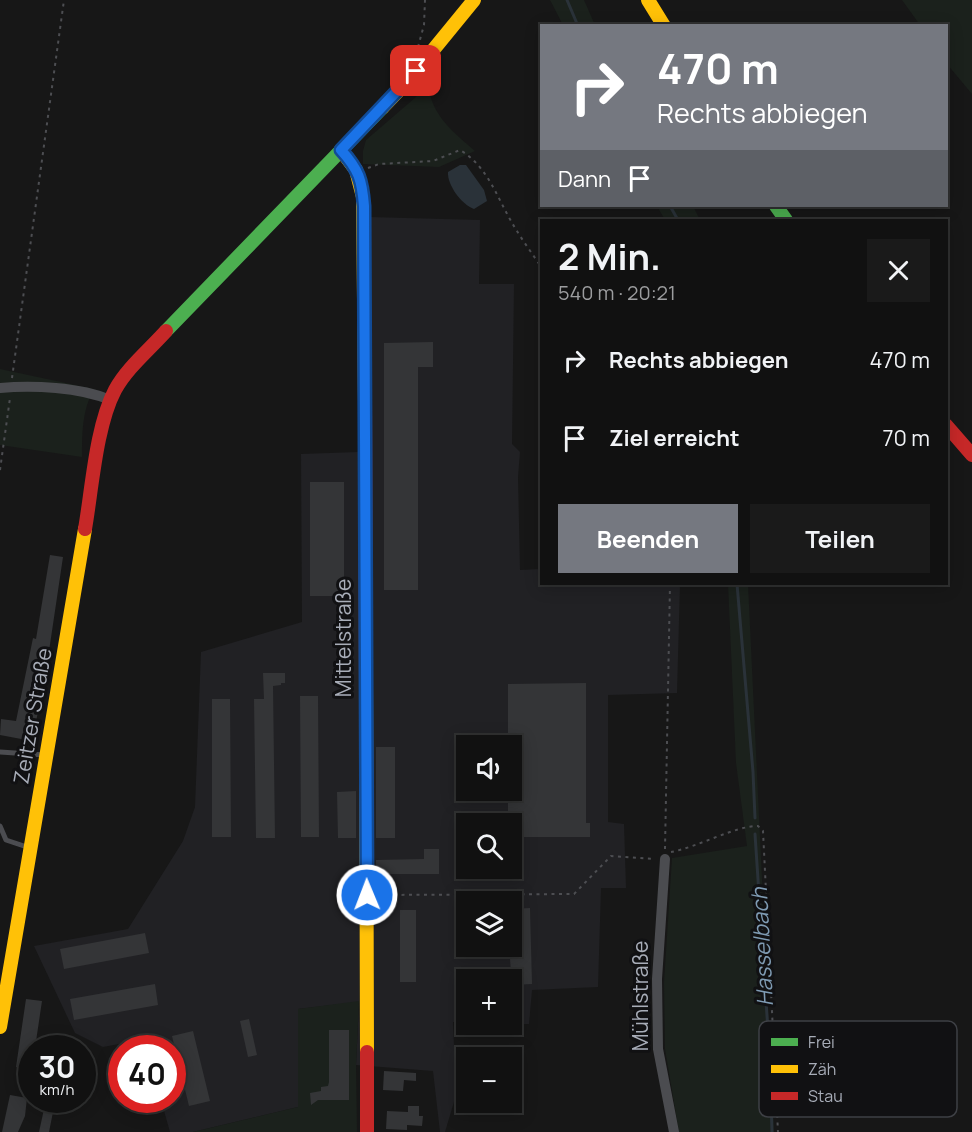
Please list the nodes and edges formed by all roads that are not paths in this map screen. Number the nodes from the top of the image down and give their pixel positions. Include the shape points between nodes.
1 (474, 0) edge
2 (648, 0) edge
3 (663, 24) edge
4 (341, 150) junction
5 (6, 387) edge
6 (110, 400) junction
7 (948, 428) edge
8 (972, 455) edge
9 (0, 752) edge
10 (47, 755) junction
11 (0, 826) edge
12 (31, 849) junction
13 (665, 859) road end
14 (0, 1027) edge
15 (367, 1132) edge
16 (674, 1132) edge

1 - 4 main road, Zeitzer Straße via 407,82
2 - 3 main road
4 - 6 main road, Zeitzer Straße via 134,365
4 - 15 main road, Mittelstraße via 360,175 364,206
5 - 6 street via 93,393
6 - 10 main road, Zeitzer Straße via 102,422
7 - 8 main road
9 - 10 lane
10 - 12 main road, Zeitzer Straße
11 - 12 lane via 6,840
12 - 14 main road, Zeitzer Straße
13 - 16 street, Mühlstraße via 657,979 658,1049

